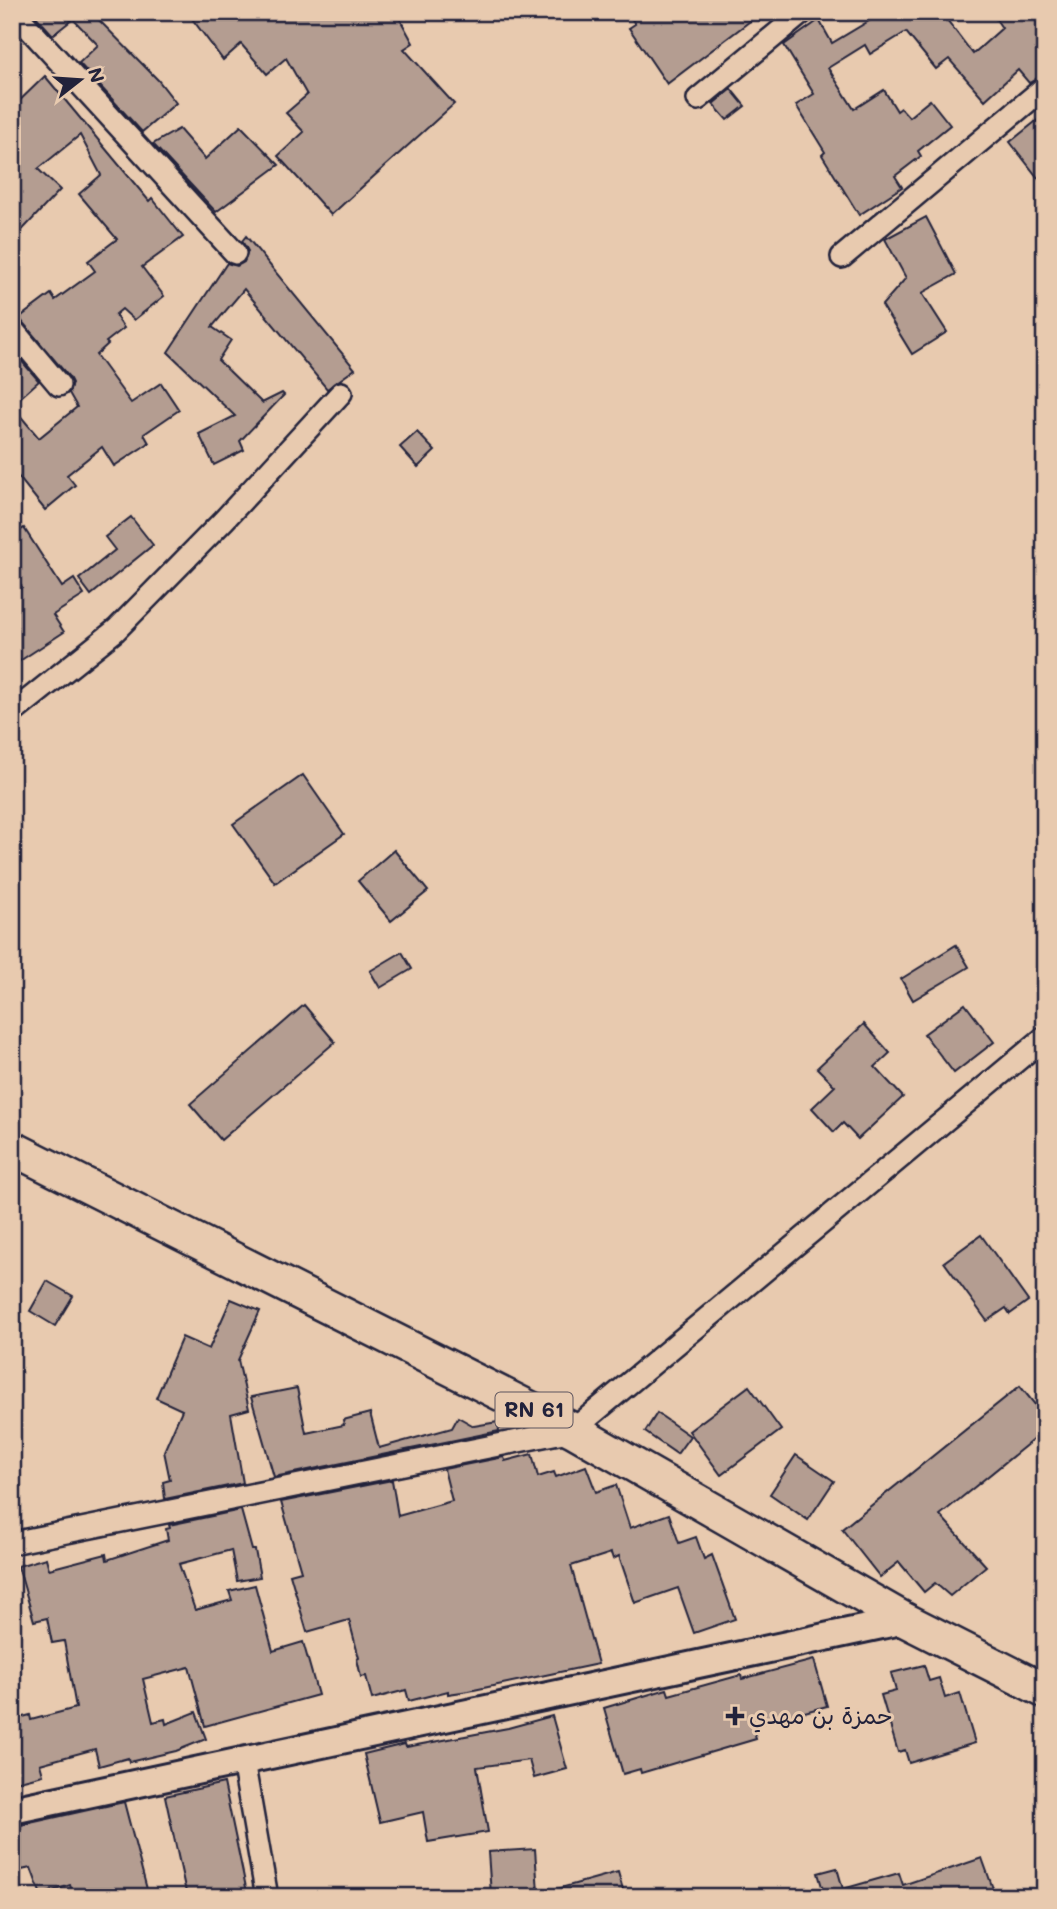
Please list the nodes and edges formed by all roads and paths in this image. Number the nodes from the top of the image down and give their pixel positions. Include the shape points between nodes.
1 (14, 12) edge
2 (803, 12) edge
3 (1045, 87) edge
4 (698, 99) dead end
5 (235, 253) dead end
6 (842, 257) dead end
7 (12, 329) edge
8 (59, 385) dead end
9 (341, 393) dead end
10 (12, 713) edge
11 (1045, 1037) edge
12 (12, 1148) edge
13 (573, 1430) junction
14 (12, 1543) edge
15 (905, 1620) junction
16 (1045, 1692) edge
17 (243, 1761) junction
18 (12, 1810) edge
19 (267, 1897) edge

1 - 5 street
2 - 4 street
3 - 6 street
7 - 8 street
9 - 10 street via 116,630
11 - 13 street
12 - 13 main road, RN 61
13 - 14 street
13 - 15 main road, RN 61
15 - 16 main road, RN 61
15 - 17 street
17 - 18 street
17 - 19 street

